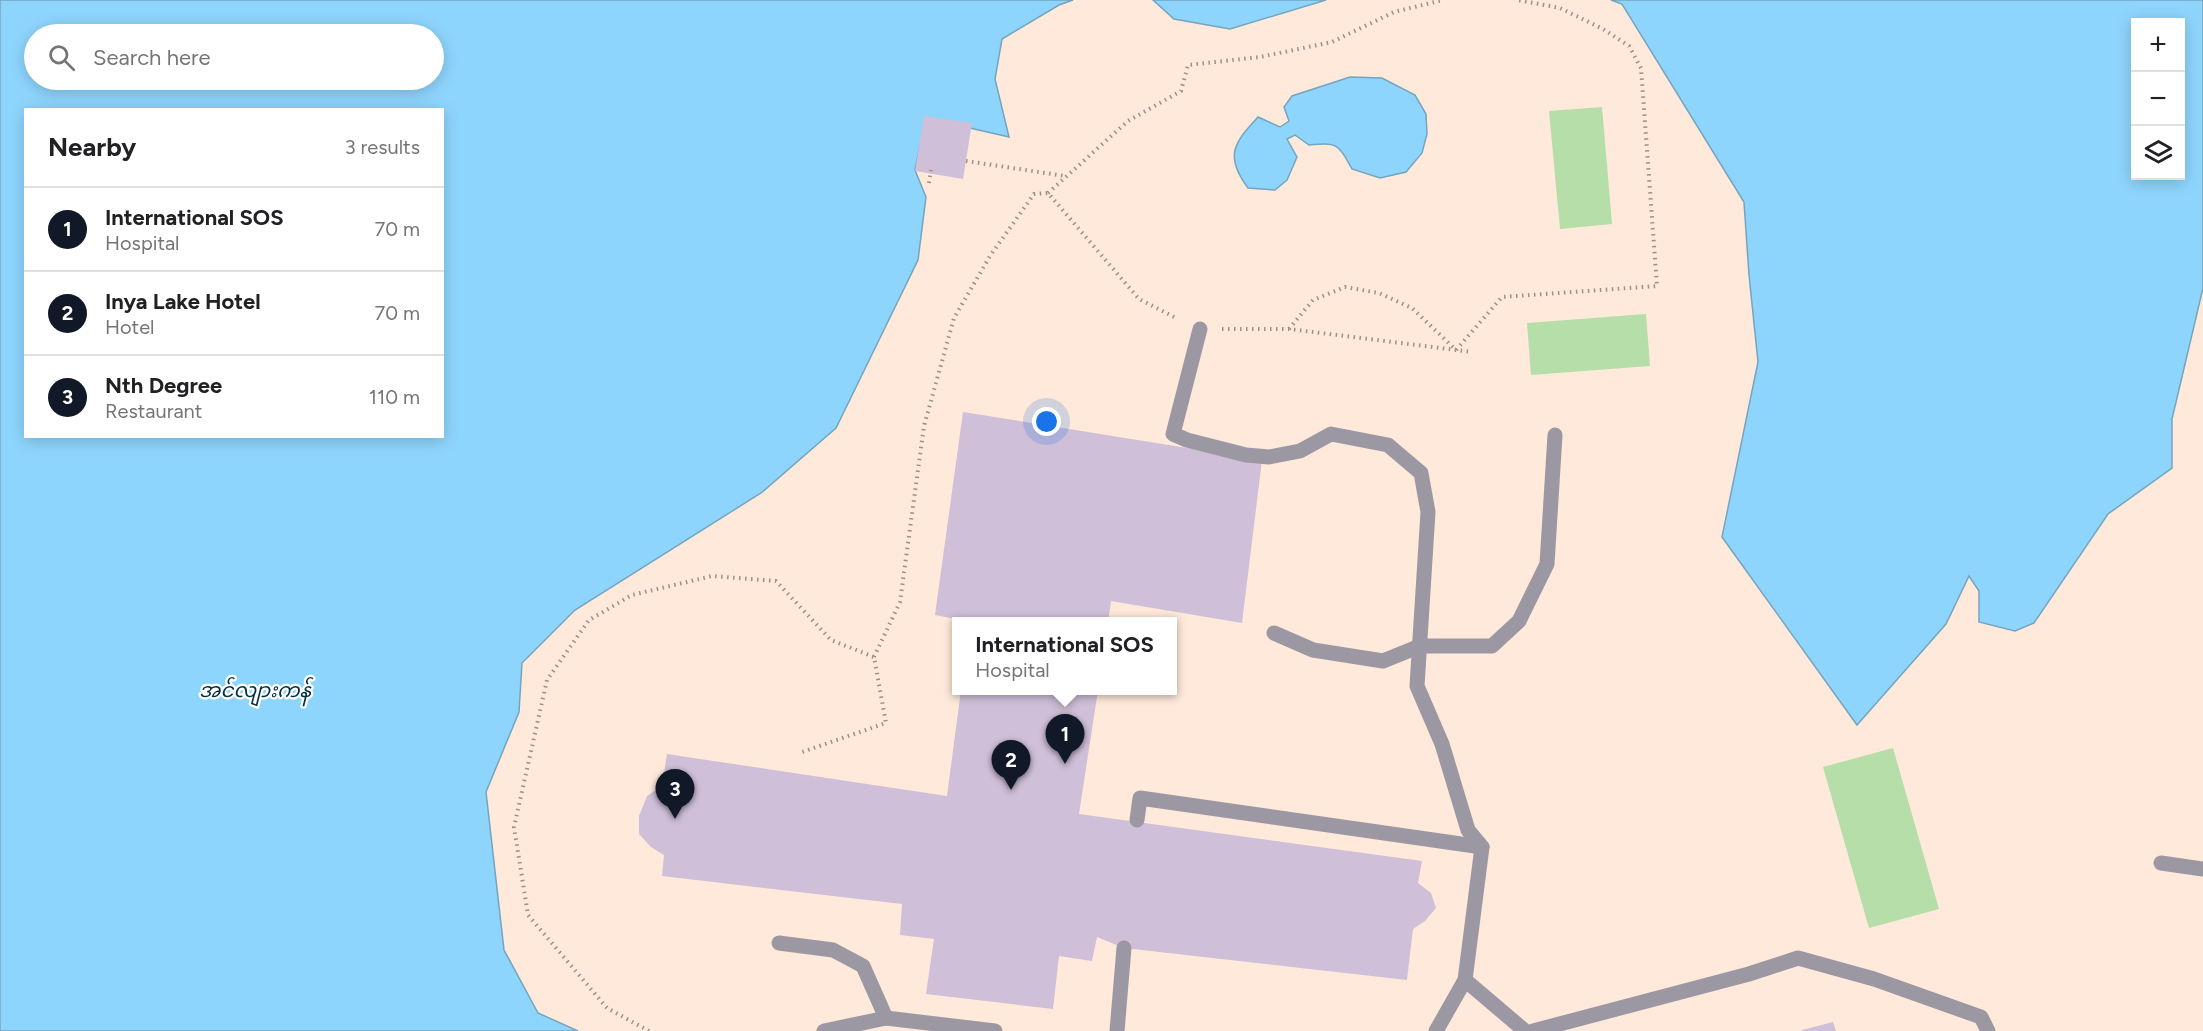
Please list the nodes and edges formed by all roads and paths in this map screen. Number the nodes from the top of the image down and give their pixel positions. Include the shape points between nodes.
1 (1443, 0) edge
2 (1518, 0) edge
3 (966, 161) dead end
4 (931, 170) dead end
5 (1066, 176) junction
6 (929, 183) dead end
7 (1048, 193) junction
8 (1200, 329) junction
9 (1289, 329) junction
10 (1455, 350) junction
11 (1472, 352) dead end
12 (1555, 435) dead end
13 (1274, 633) dead end
14 (1420, 646) junction
15 (874, 657) junction
16 (802, 752) dead end
17 (1137, 820) dead end
18 (1482, 847) junction
19 (2161, 863) dead end
20 (2203, 869) edge
21 (779, 943) dead end
22 (1124, 948) dead end
23 (1465, 980) junction
24 (886, 1018) junction
25 (649, 1031) edge
26 (824, 1031) edge
27 (995, 1031) edge
28 (1117, 1031) edge
29 (1436, 1031) edge
30 (1525, 1031) edge
31 (1533, 1031) edge
32 (1988, 1031) edge

1 - 5 path via 1394,12 1332,42 1260,57 1188,65 1181,91 1128,121
2 - 10 path via 1560,8 1603,29 1629,46 1641,68 1657,286 1502,297
3 - 5 path
4 - 6 path
5 - 7 path
7 - 8 path via 1139,299
7 - 15 path via 1034,194 990,256 954,318 924,426 900,602
8 - 9 path
8 - 14 street via 1173,434 1269,458 1300,451 1331,434 1388,446 1421,472 1428,512
9 - 10 path
9 - 10 path via 1313,300 1346,287 1379,293 1412,309
10 - 11 path
12 - 14 street via 1547,564 1519,621 1492,646
13 - 14 street via 1313,650 1383,661
14 - 18 street via 1417,686 1442,744 1468,830
15 - 16 path via 885,723
15 - 25 path via 831,640 776,580 712,576 632,594 589,620 547,680 514,827 528,915 607,1008
17 - 18 street via 1140,798
18 - 23 street
19 - 20 street
21 - 24 street via 833,950 862,966
22 - 28 street
23 - 29 street
23 - 30 street
24 - 26 street
24 - 27 street
31 - 32 street via 1798,958 1874,979 1981,1017

